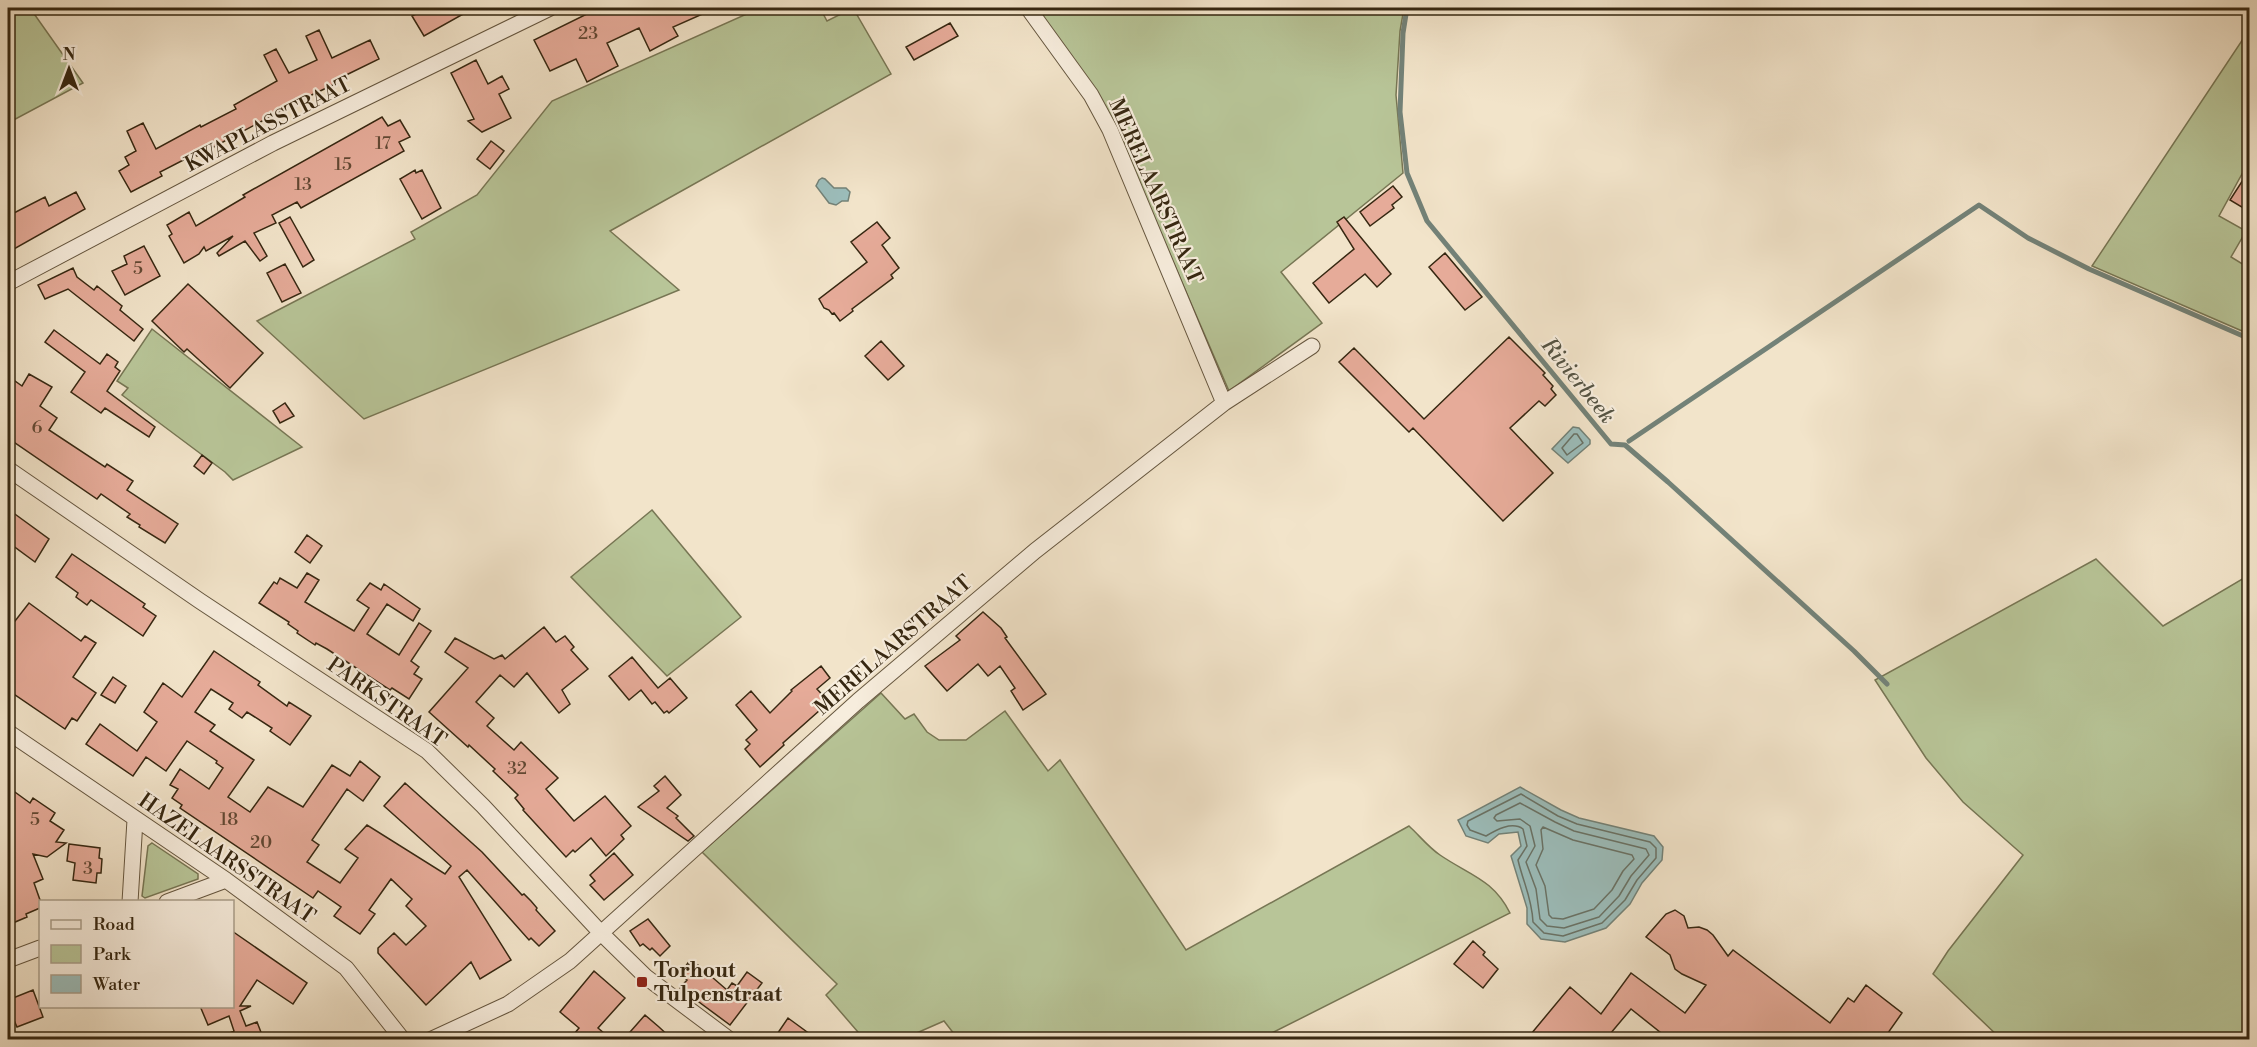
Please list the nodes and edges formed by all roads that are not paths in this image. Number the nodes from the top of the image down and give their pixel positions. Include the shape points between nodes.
1 (550, 8) edge
2 (1028, 8) edge
3 (8, 283) edge
4 (1312, 346) dead end
5 (1224, 403) junction
6 (8, 469) edge
7 (8, 732) edge
8 (135, 820) junction
9 (226, 880) junction
10 (130, 900) edge
11 (171, 900) edge
12 (601, 933) junction
13 (39, 948) edge
14 (8, 960) edge
15 (458, 1035) edge
16 (403, 1040) edge
17 (430, 1040) edge
18 (730, 1040) edge

1 - 3 street, KWAPLASSTRAAT via 273,143
2 - 5 street, MERELAARSTRAAT via 1091,96 1110,130
4 - 5 street, MERELAARSTRAAT
5 - 12 street, MERELAARSTRAAT via 1035,550 893,671
6 - 12 street, PARKSTRAAT via 427,751
7 - 8 street, HAZELAARSSTRAAT
8 - 9 street, HAZELAARSSTRAAT
8 - 10 street
9 - 11 street
9 - 16 street, HAZELAARSSTRAAT via 346,968
12 - 15 street, MERELAARSTRAAT via 570,961
12 - 18 street, PARKSTRAAT via 646,977
13 - 14 street
15 - 17 street, MERELAARSTRAAT

